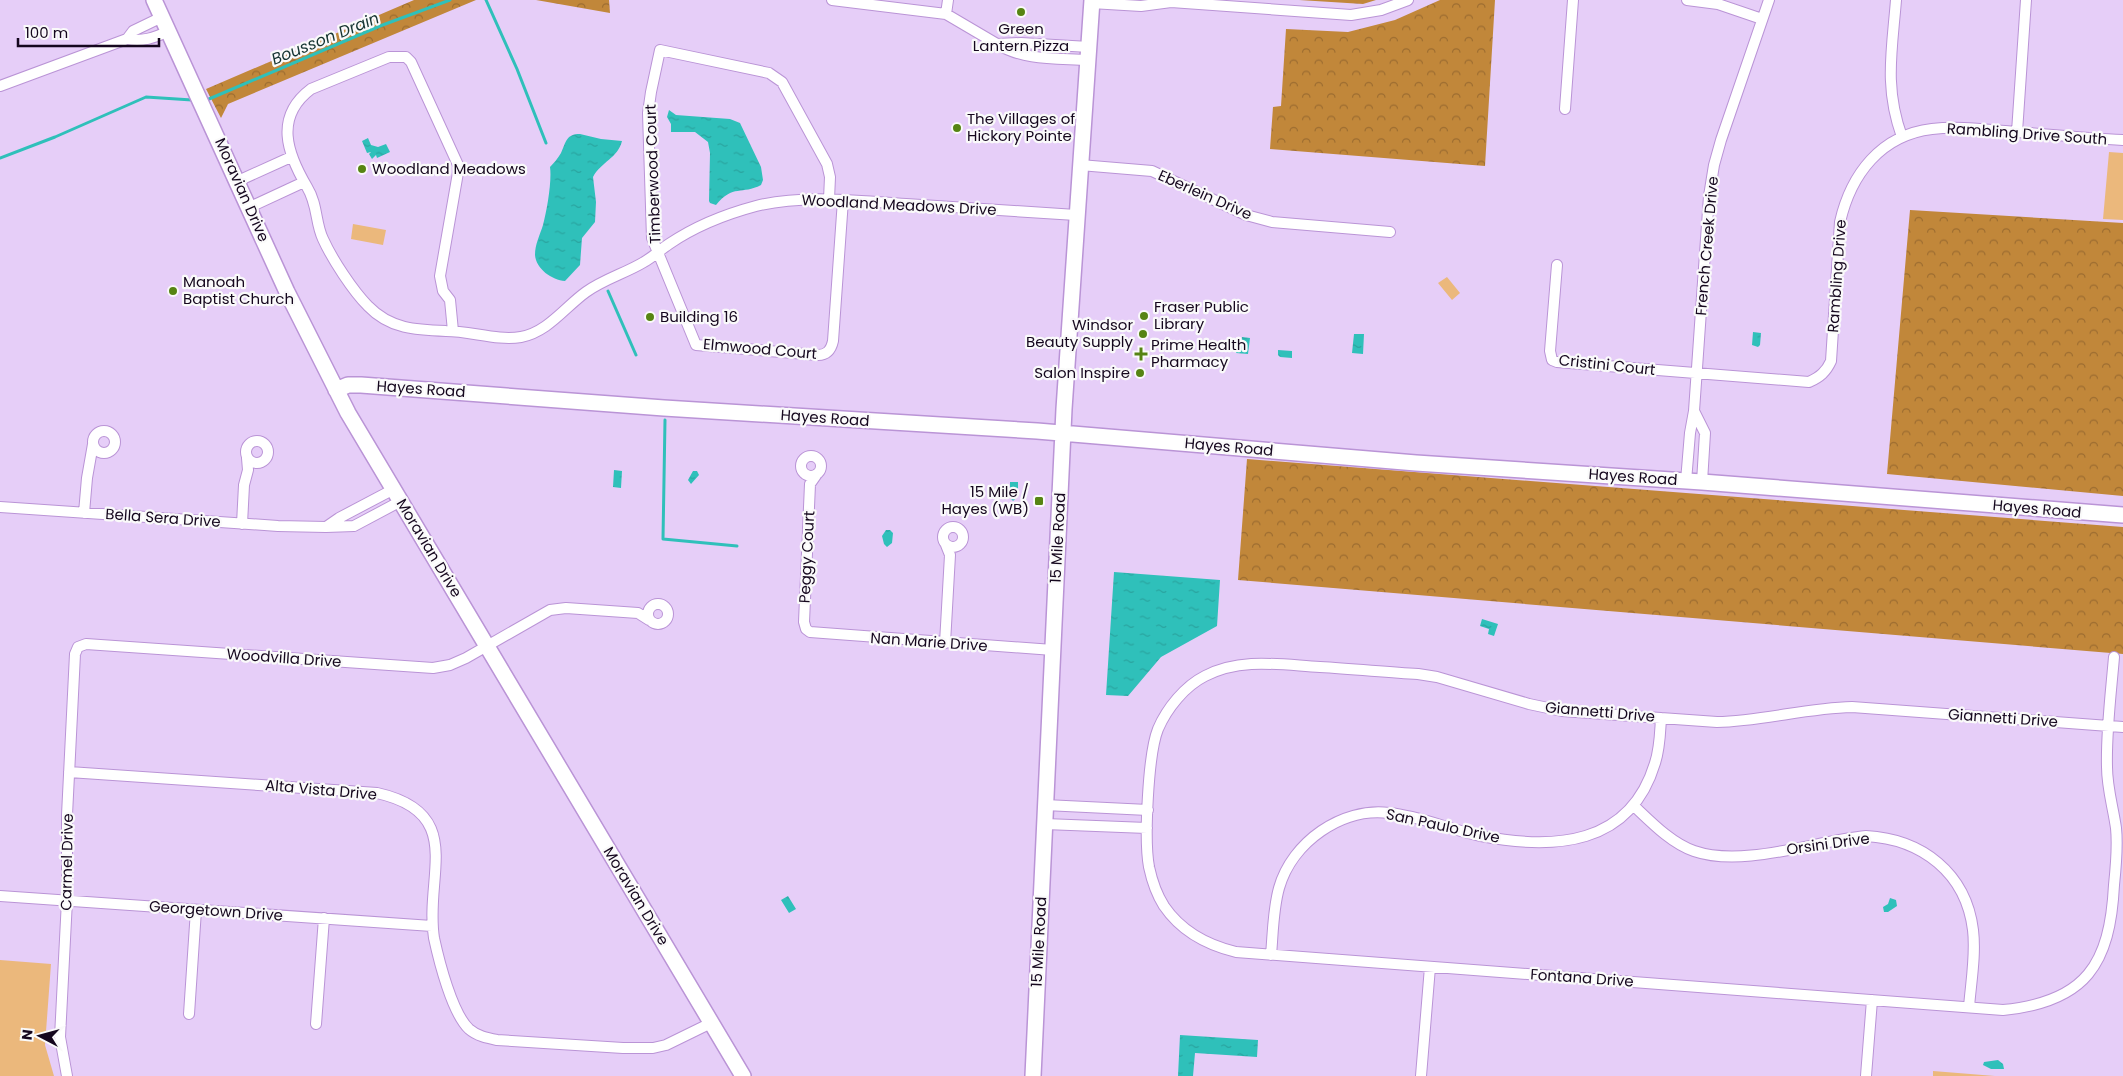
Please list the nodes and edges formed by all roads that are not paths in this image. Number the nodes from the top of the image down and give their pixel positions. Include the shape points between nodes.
1 (154, 0) edge
2 (832, 0) edge
3 (948, 0) edge
4 (1408, 0) edge
5 (1573, 0) edge
6 (1687, 0) edge
7 (1768, 0) edge
8 (1896, 0) edge
9 (2026, 0) edge
10 (846, 1) edge
11 (1168, 1) edge
12 (1091, 2) edge
13 (946, 14) junction
14 (162, 16) junction
15 (1762, 19) junction
16 (169, 31) junction
17 (127, 39) junction
18 (1088, 53) junction
19 (0, 86) edge
20 (1564, 110) dead end
21 (2017, 132) junction
22 (1902, 137) junction
23 (2123, 140) edge
24 (291, 157) junction
25 (1080, 165) junction
26 (238, 181) junction
27 (304, 182) junction
28 (829, 199) junction
29 (843, 200) junction
30 (250, 207) junction
31 (1076, 215) junction
32 (1390, 232) dead end
33 (657, 254) junction
34 (1557, 265) dead end
35 (453, 331) junction
36 (1697, 374) junction
37 (336, 390) junction
38 (1694, 411) junction
39 (1063, 433) junction
40 (93, 444) junction
41 (104, 454) junction
42 (91, 459) junction
43 (250, 464) dead end
44 (804, 474) junction
45 (817, 474) junction
46 (1686, 481) junction
47 (1702, 482) junction
48 (810, 484) junction
49 (397, 495) junction
50 (0, 507) edge
51 (84, 513) junction
52 (2123, 515) edge
53 (242, 524) junction
54 (951, 549) dead end
55 (650, 607) junction
56 (638, 612) junction
57 (649, 620) junction
58 (806, 629) joint
59 (945, 643) junction
60 (78, 647) joint
61 (487, 647) junction
62 (1053, 650) junction
63 (2114, 657) dead end
64 (1661, 718) junction
65 (2109, 726) junction
66 (2123, 727) edge
67 (69, 772) junction
68 (1046, 804) junction
69 (1633, 805) junction
70 (1148, 810) junction
71 (1044, 824) junction
72 (1148, 828) junction
73 (0, 896) edge
74 (67, 900) junction
75 (196, 910) junction
76 (324, 918) junction
77 (432, 926) junction
78 (1271, 955) junction
79 (1430, 967) junction
80 (1872, 1000) junction
81 (1969, 1007) junction
82 (189, 1014) dead end
83 (711, 1023) junction
84 (316, 1024) dead end
85 (67, 1076) edge
86 (742, 1076) edge
87 (1033, 1076) edge
88 (1421, 1076) edge
89 (1866, 1076) edge

1 - 14 street, Moravian Drive
2 - 10 street
3 - 13 street
4 - 11 street via 1375,12 1352,15
5 - 20 street
6 - 15 street via 1718,4
7 - 15 street, French Creek Drive
8 - 22 street via 1891,96
9 - 21 street
10 - 13 street
11 - 12 street via 1141,6
12 - 18 street, 15 Mile Road
13 - 18 street via 1011,52 1024,56
14 - 16 street, Moravian Drive
14 - 17 street via 133,31
15 - 36 street, French Creek Drive via 1714,165 1708,196
16 - 17 street via 154,38
16 - 26 street, Moravian Drive
17 - 19 street
18 - 25 street, 15 Mile Road
21 - 22 street, Rambling Drive South via 1950,128
21 - 23 street, Rambling Drive South
22 - 36 street, Rambling Drive via 1879,152 1863,168 1848,194 1840,222 1831,361 1827,370 1809,382
24 - 26 street
24 - 27 street, Woodland Meadows Drive
24 - 35 street, Woodland Meadows Drive via 288,126 291,114 303,96 389,57 406,57 411,62 459,167 440,276 443,290 450,300
25 - 31 street, 15 Mile Road
25 - 32 street, Eberlein Drive via 1152,171 1246,215 1272,222
26 - 30 street, Moravian Drive
27 - 30 street
27 - 35 street, Woodland Meadows Drive via 314,200 323,239 369,308 407,329
28 - 29 street, Woodland Meadows Drive
28 - 33 street, Woodland Meadows Drive via 781,202 733,213 669,244
28 - 33 street, Timberwood Court via 827,164 777,77 660,50 648,113 652,238
29 - 31 street, Woodland Meadows Drive
29 - 33 street, Elmwood Court via 833,341 830,350 823,355 696,345
30 - 37 street, Moravian Drive via 287,292
31 - 39 street, 15 Mile Road
33 - 35 street, Woodland Meadows Drive via 589,290 544,328 532,333 506,337
34 - 36 street, Cristini Court via 1552,360
36 - 38 street, French Creek Drive
37 - 39 street, Hayes Road via 348,385 361,385
37 - 49 street, Moravian Drive
38 - 46 street, French Creek Drive
38 - 47 street via 1705,433
39 - 46 street, Hayes Road via 1416,463
39 - 62 street, 15 Mile Road
40 - 41 street
40 - 41 street via 94,437 100,432 107,431 113,435 116,442 113,449
40 - 42 street
41 - 42 street
42 - 51 street
43 - 53 street via 244,485
44 - 45 street
44 - 45 street via 801,462 809,455 820,461 821,468
44 - 48 street
45 - 48 street
46 - 47 street, Hayes Road
47 - 52 street, Hayes Road
48 - 58 street, Peggy Court
49 - 53 street, Bella Sera Drive via 354,526
49 - 61 street, Moravian Drive
50 - 51 street, Bella Sera Drive
51 - 53 street, Bella Sera Drive
54 - 59 street
55 - 56 street
55 - 57 street
55 - 57 street via 660,603 669,613 662,624
56 - 57 street
56 - 61 street, Woodvilla Drive via 550,610
58 - 59 street, Nan Marie Drive via 814,633
59 - 62 street, Nan Marie Drive
60 - 61 street, Woodvilla Drive via 86,644 433,668 450,665
60 - 67 street, Carmel Drive
61 - 83 street, Moravian Drive
62 - 68 street, 15 Mile Road
63 - 65 street, Fontana Drive
64 - 65 street, Giannetti Drive via 1742,722 1852,707
64 - 69 street, San Paulo Drive via 1655,763 1648,782
64 - 70 street, Giannetti Drive via 1544,708 1418,674 1254,663 1204,676 1188,688 1167,712 1152,750
65 - 66 street, Giannetti Drive
65 - 81 street, Fontana Drive via 2107,766 2117,847 2112,921 2105,945 2086,976 2068,992 2046,1003 2003,1010
67 - 74 street, Carmel Drive
67 - 77 street, Alta Vista Drive via 377,793 394,797 417,810 436,841
68 - 70 street
68 - 71 street, 15 Mile Road
69 - 78 street, San Paulo Drive via 1602,830 1587,837 1559,842 1479,836 1387,812 1344,819 1324,829 1304,845 1284,875 1276,901
69 - 81 street, Orsini Drive via 1676,840 1693,851 1710,855 1739,857 1866,836 1899,841 1924,853 1943,866 1959,886 1971,916 1974,949
70 - 72 street, Fontana Drive
71 - 72 street
71 - 87 street, 15 Mile Road
72 - 78 street, Fontana Drive via 1149,866 1155,887 1180,925 1220,948
73 - 74 street, Georgetown Drive
74 - 75 street, Georgetown Drive
74 - 85 street, Carmel Drive via 60,1037
75 - 76 street, Georgetown Drive
75 - 82 street
76 - 77 street, Georgetown Drive
76 - 84 street
77 - 83 street, Alta Vista Drive via 456,1009 478,1035 497,1040 639,1049 666,1045
78 - 79 street, Fontana Drive
79 - 80 street, Fontana Drive
79 - 88 street
80 - 81 street, Fontana Drive
80 - 89 street
83 - 86 street, Moravian Drive

